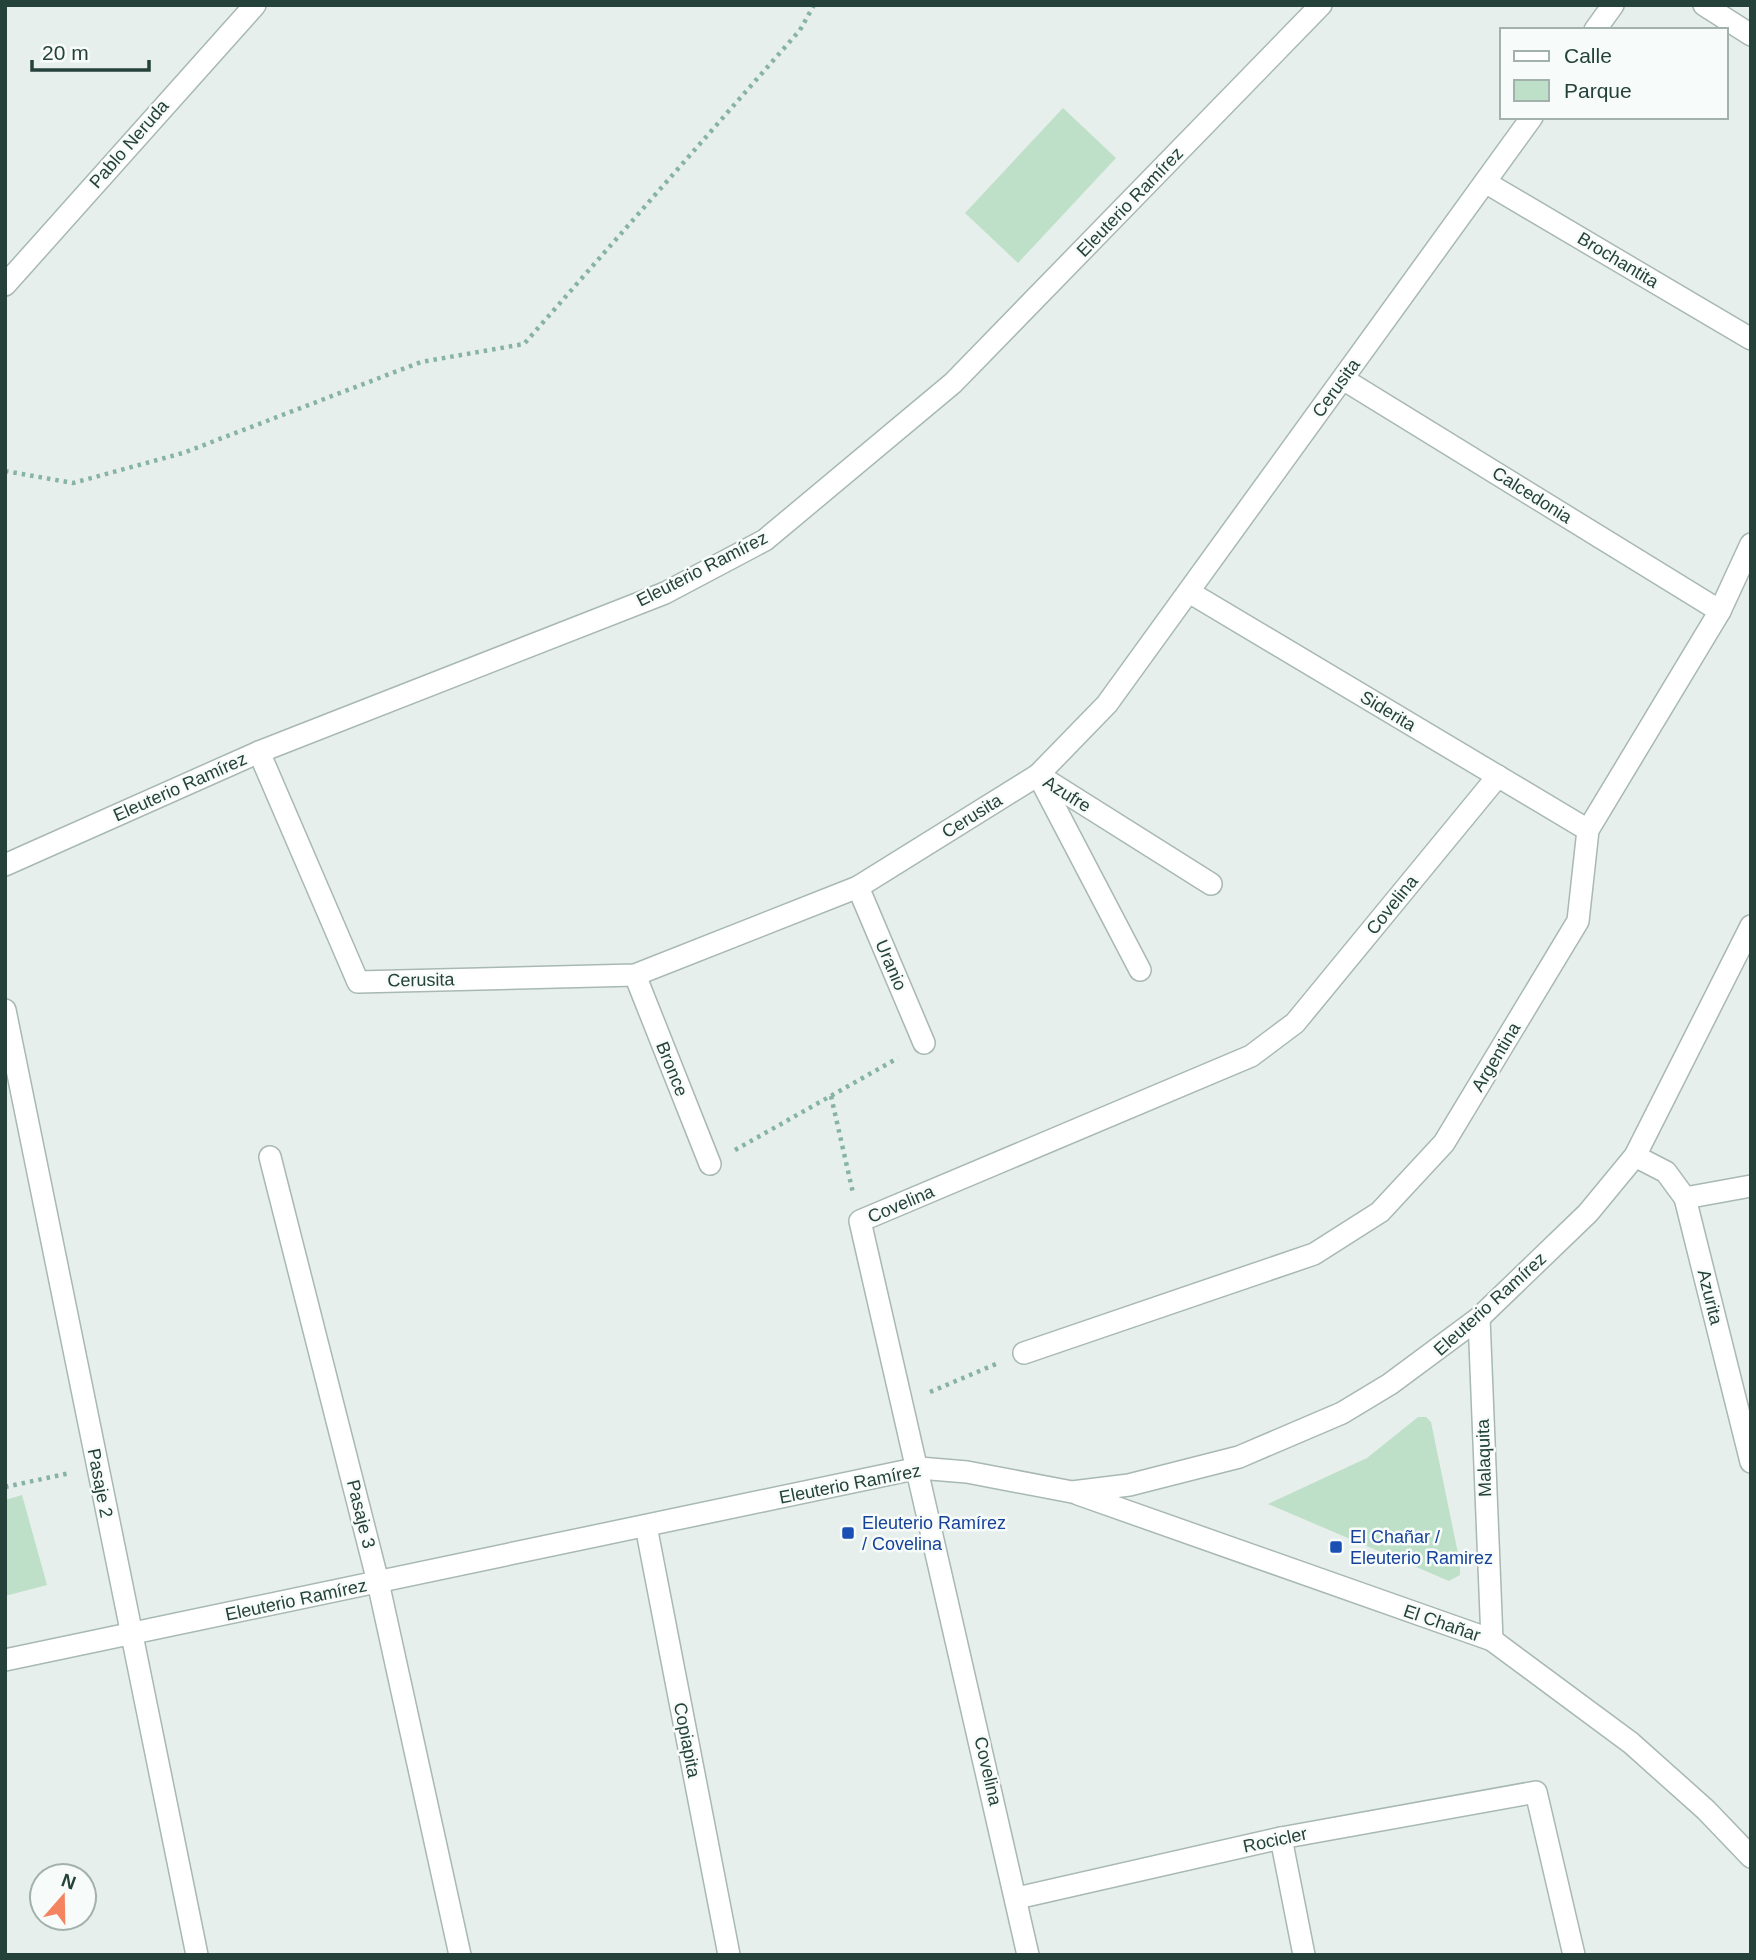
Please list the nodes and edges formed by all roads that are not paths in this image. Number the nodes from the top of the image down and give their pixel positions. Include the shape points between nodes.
1 (255, 5) edge
2 (1321, 5) edge
3 (1613, 5) edge
4 (1704, 5) edge
5 (1596, 28) edge
6 (1751, 35) edge
7 (1531, 119) edge
8 (1485, 182) junction
9 (5, 285) edge
10 (1751, 339) edge
11 (1343, 379) junction
12 (1751, 544) edge
13 (1189, 592) junction
14 (1720, 611) junction
15 (259, 752) junction
16 (1038, 775) junction
17 (1498, 776) junction
18 (1588, 830) junction
19 (5, 865) edge
20 (1211, 884) dead end
21 (858, 887) junction
22 (1751, 926) edge
23 (1140, 970) dead end
24 (635, 975) junction
25 (5, 1010) edge
26 (925, 1043) road end
27 (1635, 1156) junction
28 (270, 1157) dead end
29 (710, 1164) road end
30 (1751, 1186) edge
31 (1685, 1198) junction
32 (1479, 1318) junction
33 (1024, 1353) road end
34 (1751, 1462) edge
35 (919, 1468) junction
36 (1072, 1492) junction
37 (646, 1526) junction
38 (379, 1582) junction
39 (130, 1634) junction
40 (1492, 1640) junction
41 (5, 1660) edge
42 (1281, 1838) junction
43 (1751, 1857) edge
44 (1017, 1898) junction
45 (197, 1955) edge
46 (460, 1955) edge
47 (729, 1955) edge
48 (1028, 1955) edge
49 (1304, 1955) edge
50 (1574, 1955) edge

1 - 9 street, Pablo Neruda
2 - 15 street, Eleuterio Ramírez via 953,383 765,540 664,593
3 - 5 street
4 - 6 street
7 - 8 street, Cerusita
8 - 10 street, Brochantita
8 - 11 street, Cerusita
11 - 13 street, Cerusita
11 - 14 street, Calcedonia
12 - 14 street, Argentina
13 - 16 street, Cerusita via 1107,704
13 - 17 street, Siderita
14 - 18 street, Argentina
15 - 19 street, Eleuterio Ramírez
15 - 24 street, Cerusita via 358,982
16 - 20 street, Azufre
16 - 21 street, Cerusita
16 - 23 street, Azufre
17 - 18 street, Siderita
17 - 35 street, Covelina via 1295,1023 1251,1056 860,1221
18 - 33 street, Argentina via 1578,921 1444,1143 1380,1212 1314,1254
21 - 24 street, Cerusita
21 - 26 street, Uranio
22 - 27 street, Eleuterio Ramírez
24 - 29 street, Bronce
25 - 39 street, Pasaje 2
27 - 31 street, Azurita via 1666,1172
27 - 32 street, Eleuterio Ramírez via 1588,1213
28 - 38 street, Pasaje 3
30 - 31 street
31 - 34 street, Azurita
32 - 36 street, Eleuterio Ramírez via 1390,1384 1291,1437 1184,1473
32 - 40 street, Malaquita
35 - 36 street, Eleuterio Ramírez
35 - 37 street, Eleuterio Ramírez
35 - 44 street, Covelina
36 - 40 street, El Chañar
37 - 38 street, Eleuterio Ramírez
37 - 47 street, Copiapita
38 - 39 street, Eleuterio Ramírez
38 - 46 street, Pasaje 3
39 - 41 street, Eleuterio Ramírez
39 - 45 street, Pasaje 2
40 - 43 street, El Chañar via 1630,1744 1706,1810
42 - 44 street, Rocicler
42 - 49 street
42 - 50 street, Rocicler via 1536,1792
44 - 48 street, Covelina

